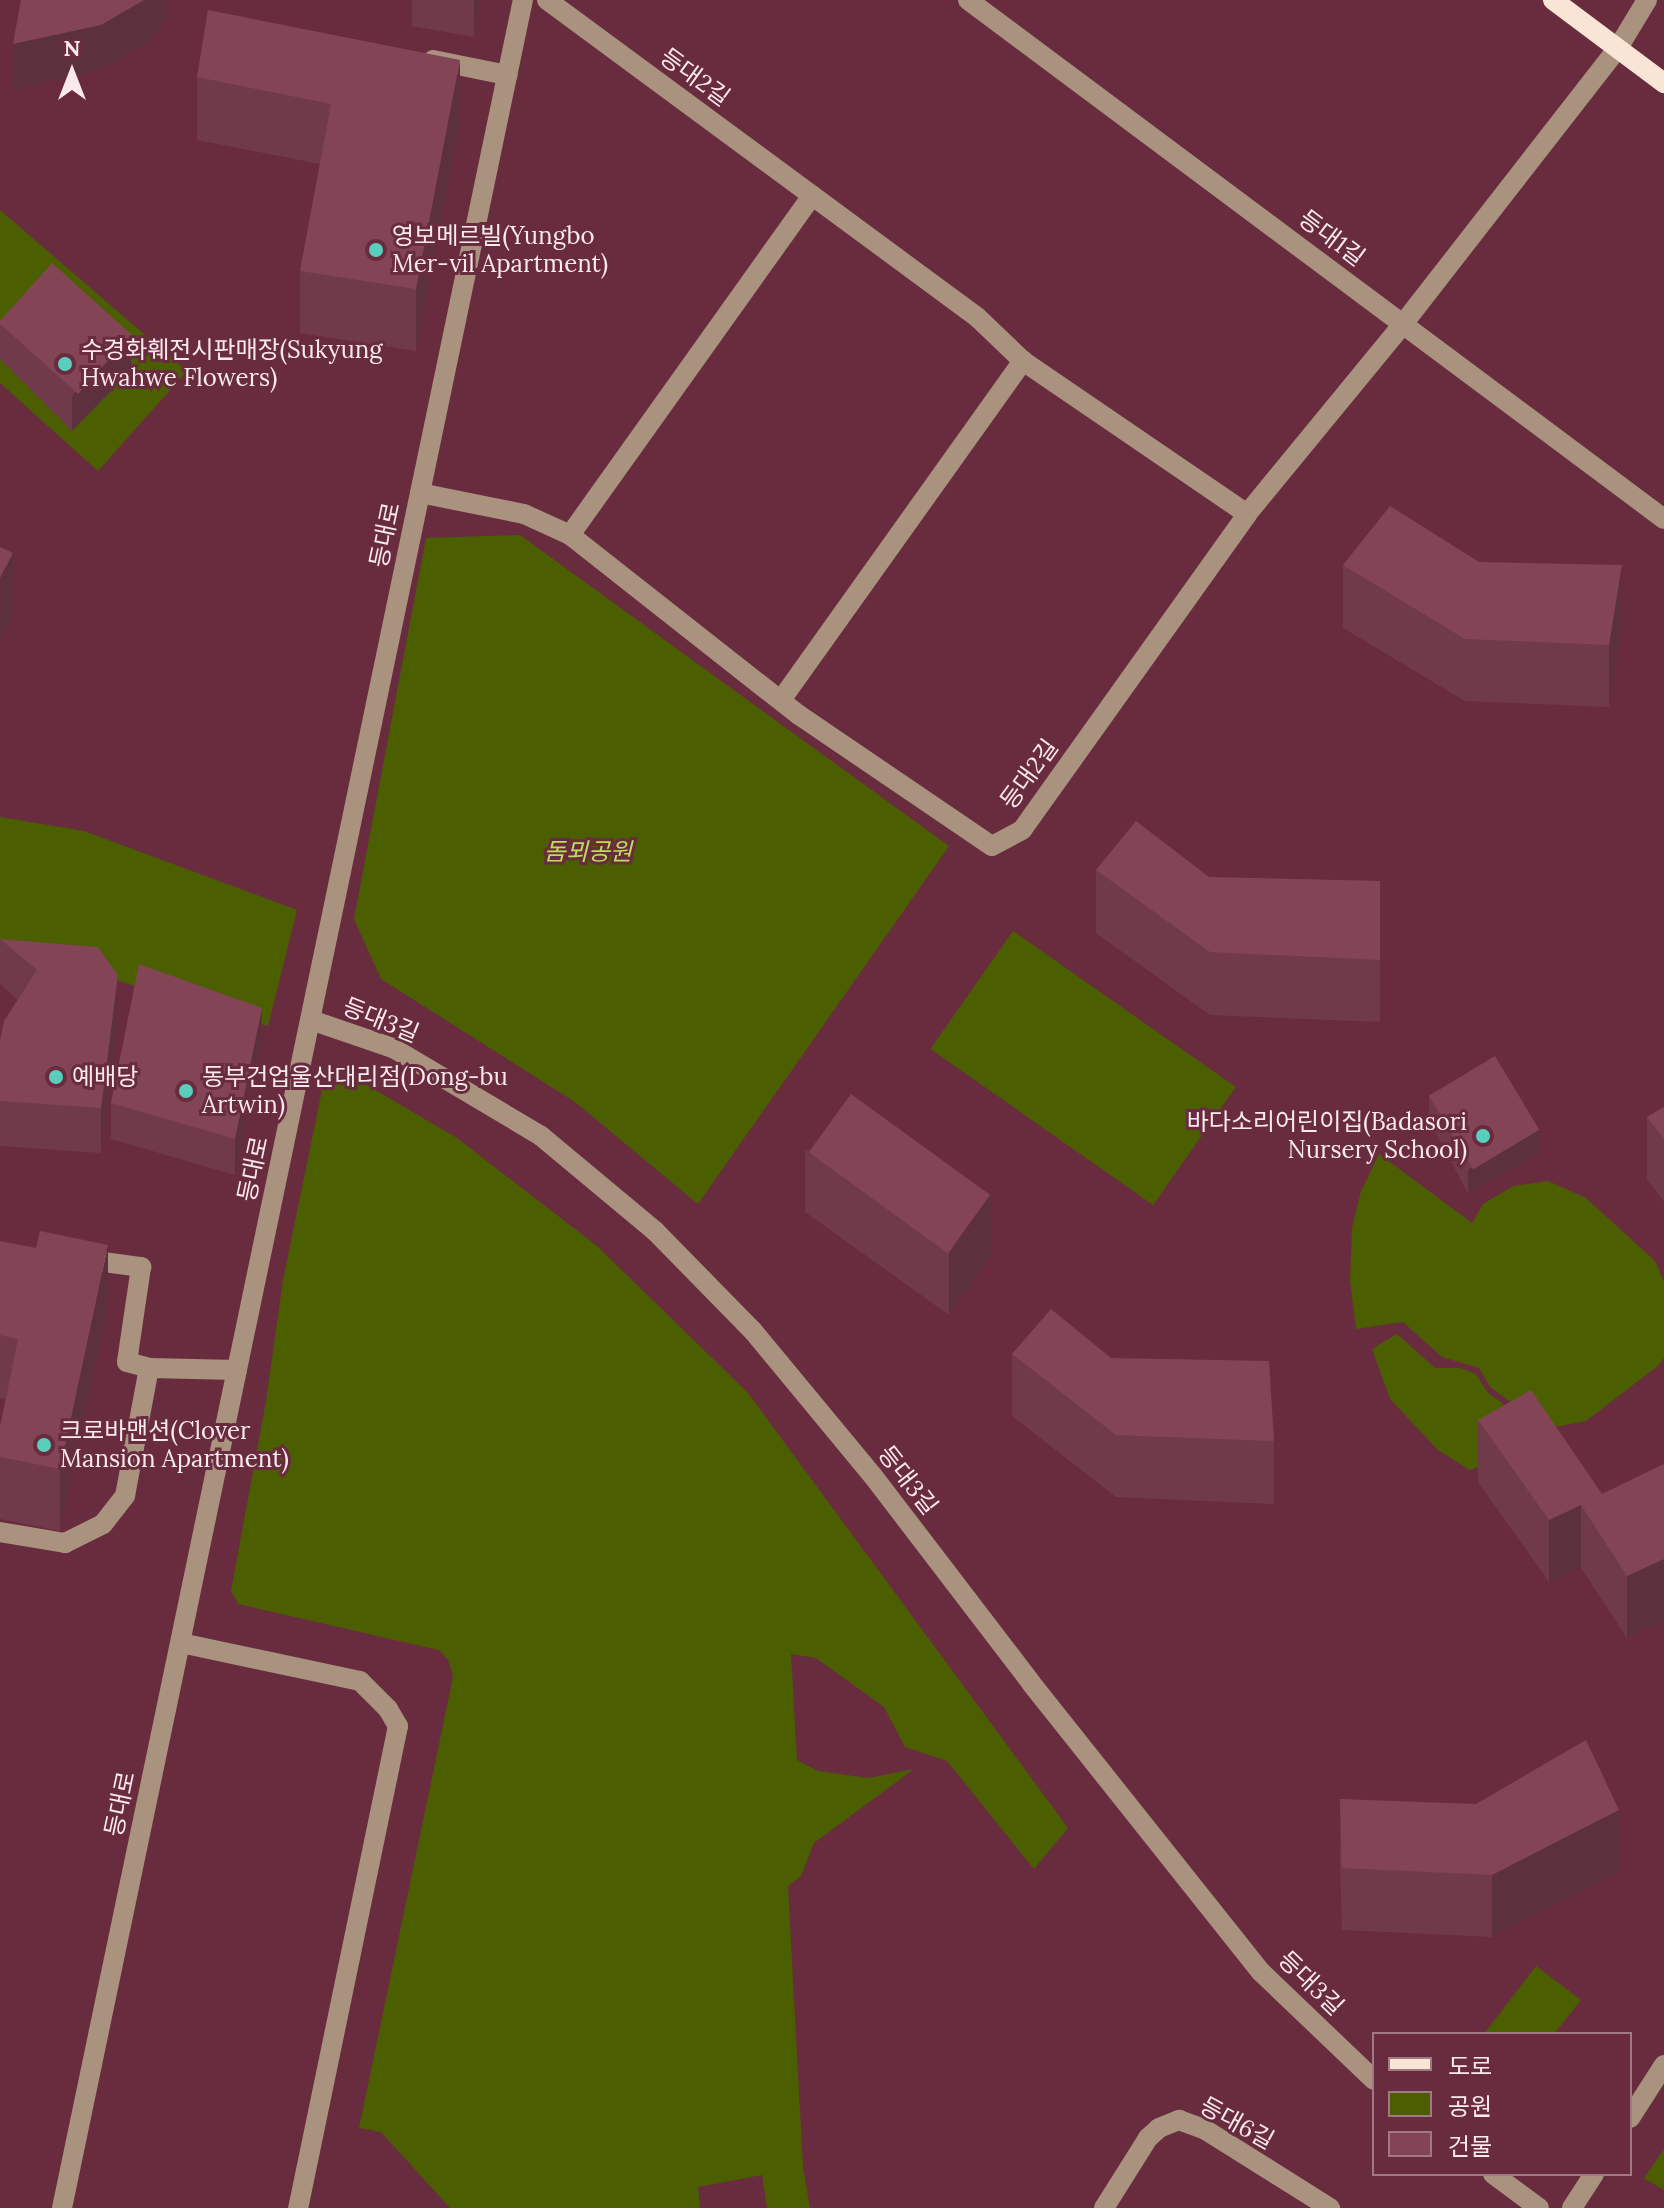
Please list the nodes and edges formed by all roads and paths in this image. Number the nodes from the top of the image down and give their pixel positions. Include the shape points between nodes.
1 (523, 0) edge
2 (547, 0) edge
3 (968, 0) edge
4 (1553, 0) edge
5 (1647, 0) edge
6 (1618, 48) junction
7 (416, 57) edge
8 (507, 75) junction
9 (1664, 83) edge
10 (812, 196) junction
11 (1403, 324) junction
12 (1023, 361) junction
13 (420, 493) junction
14 (1247, 514) junction
15 (1664, 519) edge
16 (570, 535) junction
17 (781, 700) junction
18 (311, 1020) junction
19 (63, 1256) edge
20 (149, 1368) junction
21 (237, 1370) junction
22 (0, 1532) edge
23 (181, 1643) junction
24 (1664, 2065) edge
25 (1372, 2078) edge
26 (1632, 2115) edge
27 (1496, 2176) edge
28 (1593, 2176) edge
29 (62, 2208) edge
30 (298, 2208) edge
31 (1104, 2208) edge
32 (1330, 2208) edge
33 (1539, 2208) edge
34 (1572, 2208) edge

1 - 8 street, 등대로
2 - 10 street, 등대2길
3 - 11 street, 등대1길
4 - 6 main road
5 - 6 street, 등대2길
6 - 9 main road
6 - 11 street, 등대2길
7 - 8 street
8 - 13 street, 등대로
10 - 12 street, 등대2길 via 977,317
10 - 16 street
11 - 14 street, 등대2길
11 - 15 street, 등대1길
12 - 14 street, 등대2길
12 - 17 street
13 - 16 street, 등대2길 via 524,514
13 - 18 street, 등대로
14 - 17 street, 등대2길 via 1022,830 992,846
16 - 17 street, 등대2길
18 - 21 street, 등대로
18 - 25 street, 등대3길 via 393,1048 541,1136 655,1231 753,1331 873,1476 1261,1972
19 - 20 street via 141,1267 127,1362
20 - 21 street
20 - 22 street via 125,1496 103,1524 65,1543
21 - 23 street, 등대로
23 - 29 street, 등대로
23 - 30 street via 360,1681 398,1726
24 - 26 street
27 - 33 street
28 - 34 street
31 - 32 street, 등대6길 via 1148,2138 1179,2120 1204,2129

